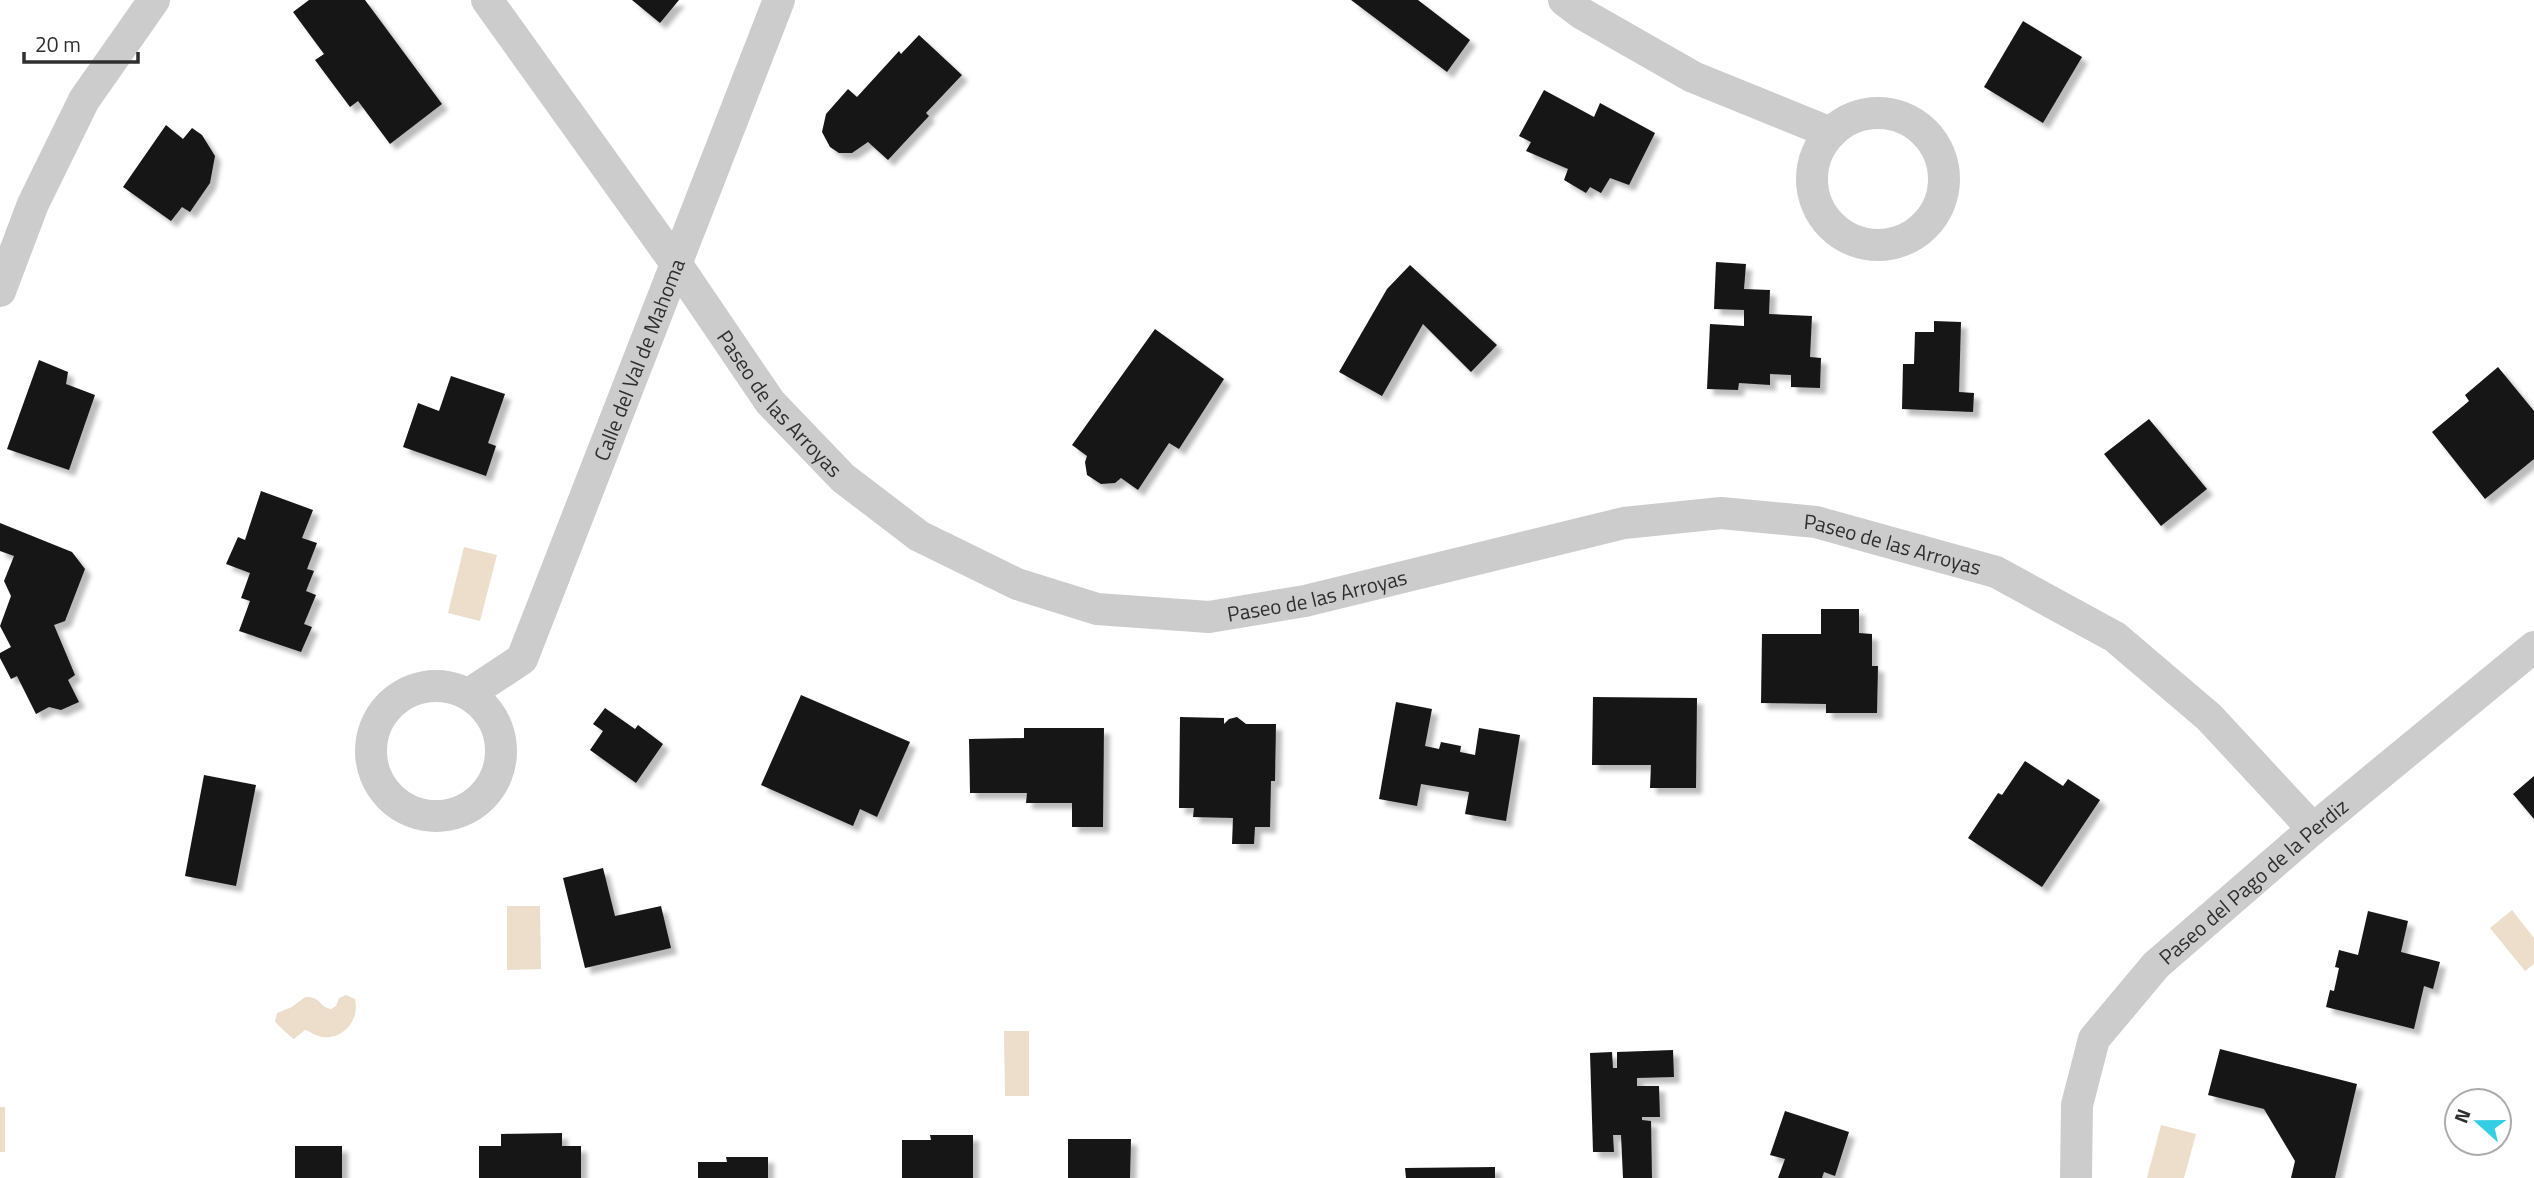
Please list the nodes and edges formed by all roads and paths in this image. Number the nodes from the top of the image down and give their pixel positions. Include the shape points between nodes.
1 (154, 0) edge
2 (487, 0) edge
3 (779, 0) edge
4 (1564, 0) edge
5 (1831, 132) junction
6 (677, 265) junction
7 (0, 291) edge
8 (2534, 648) edge
9 (469, 694) junction
10 (2314, 829) junction
11 (2076, 1178) edge

1 - 7 street via 85,100 33,204
2 - 6 street, Paseo de las Arroyas
3 - 6 street, Calle del Val de Mahoma
4 - 5 street via 1693,77
5 - 5 street via 1819,150 1813,190 1832,227 1870,245 1891,244 1911,237 1928,222 1940,203 1941,159 1931,139 1914,123 1871,113
6 - 9 street, Calle del Val de Mahoma via 522,659
6 - 10 street, Paseo de las Arroyas via 770,402 843,478 919,536 1017,584 1097,609 1209,617 1305,601 1624,523 1721,513 1816,522 1996,572 2115,637 2209,717
8 - 10 street, Paseo del Pago de la Perdiz
9 - 9 street via 429,685 392,702 379,719 371,738 375,779 403,809 425,817 448,817 469,809 487,794 498,774 502,751 498,729 486,709
10 - 11 street, Paseo del Pago de la Perdiz via 2156,965 2094,1039 2077,1105

